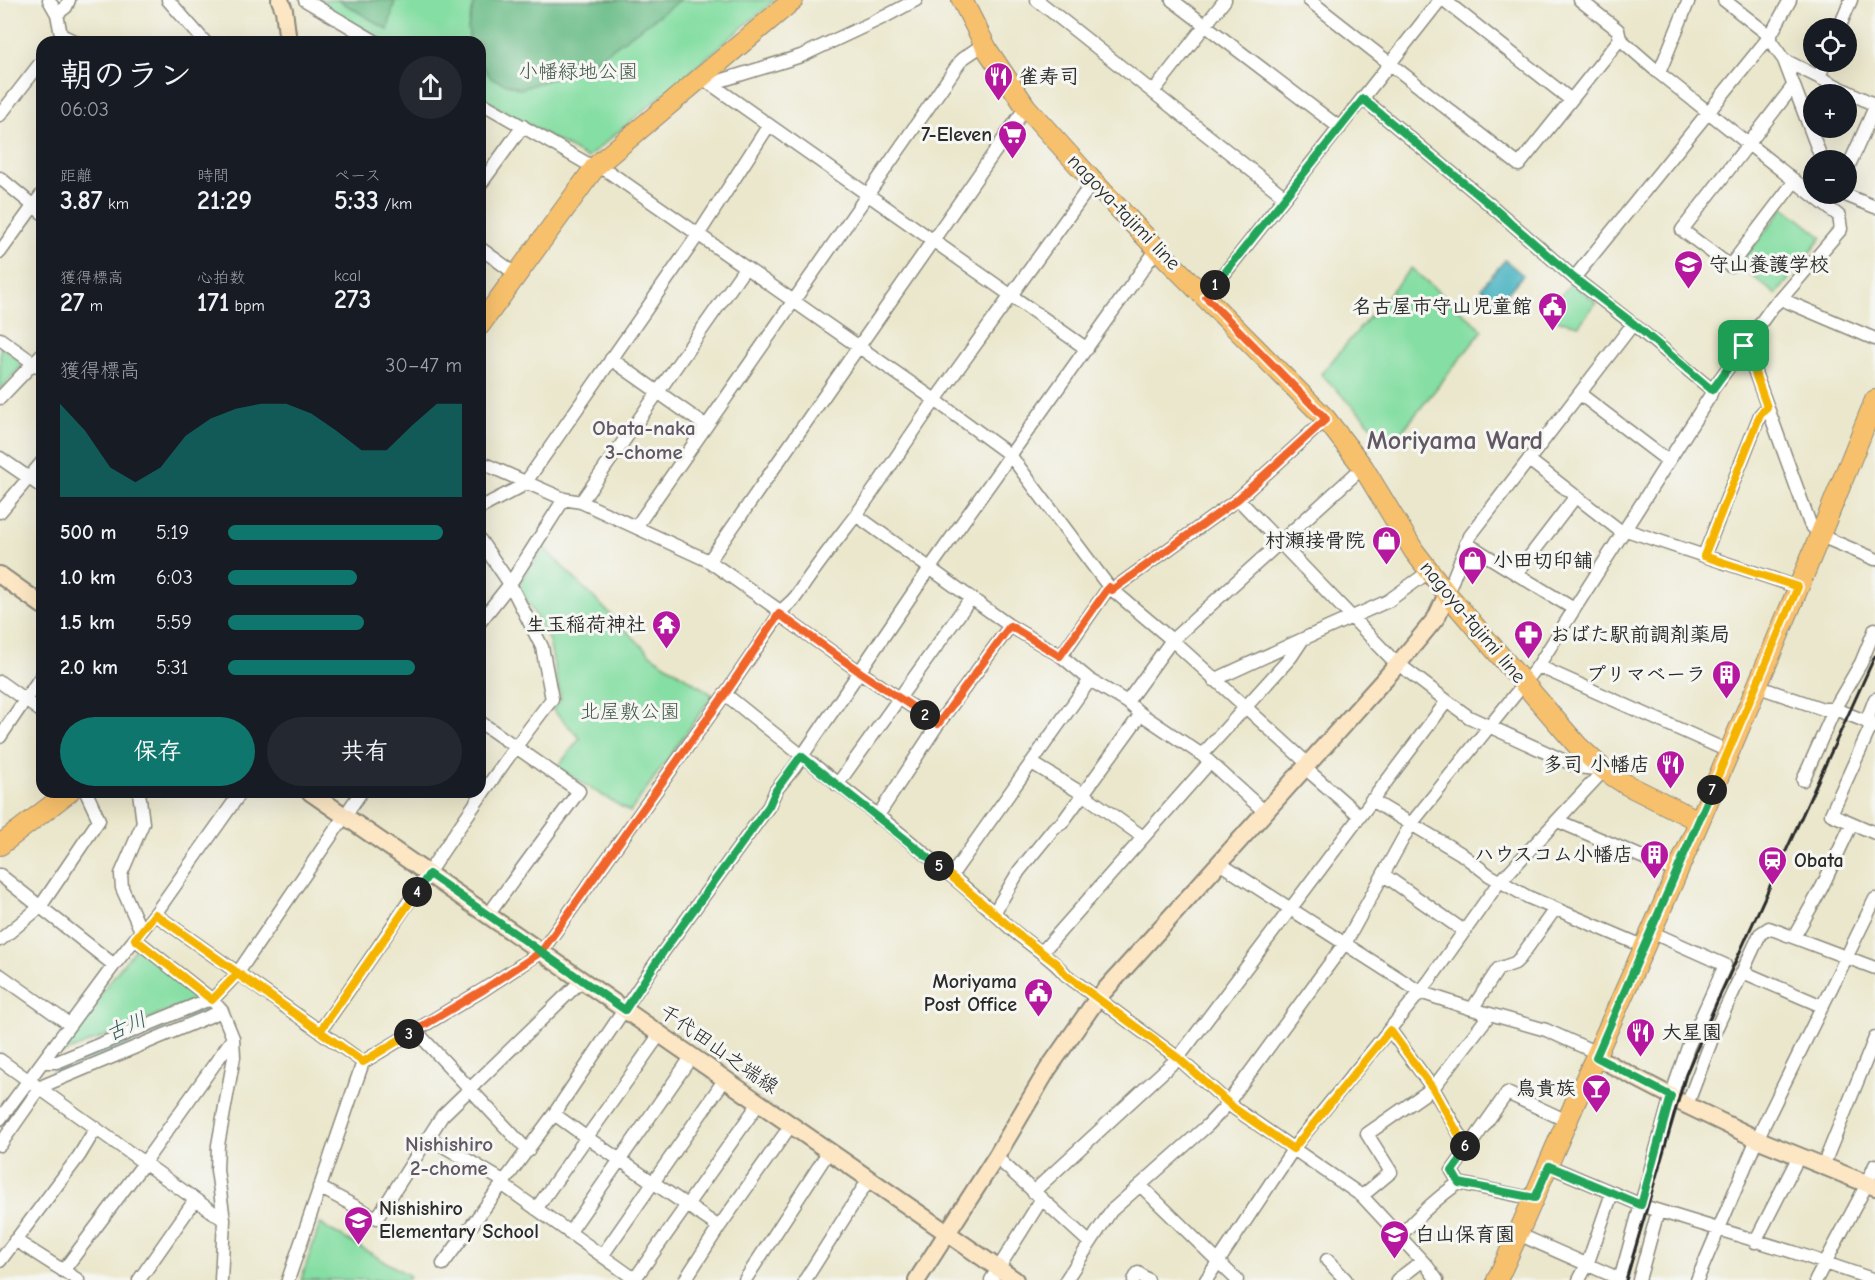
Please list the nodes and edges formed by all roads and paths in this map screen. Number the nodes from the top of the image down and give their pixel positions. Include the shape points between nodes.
1 (50, 0) edge
2 (69, 0) edge
3 (168, 0) edge
4 (280, 0) edge
5 (305, 0) edge
6 (793, 0) edge
7 (916, 0) edge
8 (1037, 0) edge
9 (1172, 0) edge
10 (1225, 0) edge
11 (1309, 0) edge
12 (1442, 0) edge
13 (1580, 0) edge
14 (1689, 0) edge
15 (1724, 0) edge
16 (1790, 0) edge
17 (1851, 0) edge
18 (968, 3) edge
19 (57, 14) junction
20 (1843, 18) edge
21 (1205, 26) junction
22 (58, 36) edge
23 (200, 36) edge
24 (287, 36) edge
25 (357, 36) edge
26 (1769, 38) junction
27 (1620, 39) junction
28 (984, 44) junction
29 (1784, 60) junction
30 (1390, 63) junction
31 (36, 69) edge
32 (1659, 72) junction
33 (1821, 72) edge
34 (1819, 77) junction
35 (707, 81) junction
36 (1794, 85) junction
37 (1154, 92) junction
38 (1363, 99) junction
39 (1571, 100) junction
40 (486, 105) edge
41 (1875, 106) edge
42 (1026, 107) junction
43 (1709, 112) junction
44 (0, 115) edge
45 (769, 125) junction
46 (523, 126) junction
47 (1340, 128) junction
48 (1747, 144) junction
49 (1818, 150) edge
50 (1856, 150) edge
51 (596, 166) junction
52 (486, 177) edge
53 (0, 178) edge
54 (1093, 182) junction
55 (1794, 182) junction
56 (867, 194) junction
57 (1285, 197) junction
58 (1857, 201) edge
59 (1832, 204) edge
60 (36, 207) edge
61 (1875, 207) edge
62 (1830, 208) junction
63 (36, 211) edge
64 (698, 235) junction
65 (933, 240) junction
66 (1157, 249) junction
67 (0, 252) edge
68 (486, 252) edge
69 (745, 267) junction
70 (517, 274) junction
71 (1574, 278) junction
72 (1012, 296) junction
73 (1206, 297) junction
74 (1781, 299) junction
75 (792, 300) junction
76 (486, 317) edge
77 (1634, 324) junction
78 (0, 339) edge
79 (1875, 339) edge
80 (859, 346) junction
81 (1744, 346) junction
82 (1087, 349) junction
83 (611, 359) junction
84 (36, 360) edge
85 (36, 365) edge
86 (1712, 390) junction
87 (659, 392) junction
88 (1580, 394) junction
89 (0, 398) edge
90 (935, 400) junction
91 (1875, 400) edge
92 (1767, 407) junction
93 (1326, 419) junction
94 (706, 426) junction
95 (1010, 455) junction
96 (0, 458) edge
97 (1529, 460) junction
98 (1668, 461) junction
99 (486, 465) edge
100 (1363, 467) junction
101 (36, 468) edge
102 (28, 477) junction
103 (526, 482) junction
104 (36, 483) edge
105 (1576, 496) junction
106 (564, 499) junction
107 (1238, 499) junction
108 (581, 502) junction
109 (486, 505) edge
110 (0, 512) edge
111 (856, 515) junction
112 (636, 527) junction
113 (1625, 532) junction
114 (1821, 536) junction
115 (1281, 543) junction
116 (1466, 543) junction
117 (486, 549) edge
118 (1704, 556) junction
119 (1875, 559) edge
120 (709, 561) junction
121 (930, 568) junction
122 (1430, 571) junction
123 (1516, 573) junction
124 (0, 575) edge
125 (510, 584) junction
126 (1798, 587) junction
127 (1111, 589) junction
128 (1447, 594) junction
129 (971, 598) junction
130 (36, 601) edge
131 (1574, 609) junction
132 (780, 612) junction
133 (486, 614) edge
134 (1352, 617) junction
135 (1010, 626) junction
136 (1875, 629) edge
137 (1303, 639) junction
138 (1172, 640) junction
139 (1060, 656) junction
140 (1398, 664) junction
141 (1538, 666) junction
142 (860, 672) junction
143 (1090, 680) junction
144 (1214, 680) junction
145 (0, 682) edge
146 (1524, 683) junction
147 (36, 684) edge
148 (1756, 686) junction
149 (725, 694) junction
150 (899, 698) junction
151 (1875, 699) edge
152 (25, 700) junction
153 (1447, 701) junction
154 (1127, 702) junction
155 (36, 708) edge
156 (1247, 708) junction
157 (1835, 709) junction
158 (1141, 714) junction
159 (938, 724) junction
160 (1871, 724) edge
161 (1489, 726) junction
162 (486, 727) edge
163 (0, 737) edge
164 (514, 747) junction
165 (1728, 751) junction
166 (801, 756) junction
167 (1205, 759) junction
168 (1032, 763) junction
169 (1307, 766) junction
170 (1604, 770) junction
171 (1803, 780) dead end
172 (837, 785) junction
173 (486, 789) edge
174 (1083, 794) junction
175 (61, 798) edge
176 (89, 798) edge
177 (141, 798) edge
178 (237, 798) edge
179 (318, 798) edge
180 (357, 798) edge
181 (480, 798) edge
182 (1371, 800) junction
183 (1265, 812) junction
184 (344, 816) junction
185 (1360, 816) junction
186 (877, 817) junction
187 (1558, 821) junction
188 (1701, 822) junction
189 (1852, 823) junction
190 (1411, 825) junction
191 (1875, 833) edge
192 (1143, 837) junction
193 (0, 845) edge
194 (1219, 863) junction
195 (1677, 872) junction
196 (0, 874) edge
197 (429, 874) junction
198 (1383, 875) junction
199 (951, 876) junction
200 (1500, 881) junction
201 (1875, 899) edge
202 (40, 907) junction
203 (1555, 909) junction
204 (1290, 910) junction
205 (994, 913) junction
206 (155, 914) junction
207 (488, 915) junction
208 (1464, 931) junction
209 (138, 935) junction
210 (1794, 937) junction
211 (0, 940) edge
212 (1648, 940) junction
213 (1344, 944) junction
214 (541, 952) junction
215 (1042, 952) junction
216 (1846, 957) junction
217 (114, 965) junction
218 (1875, 968) edge
219 (1743, 972) junction
220 (237, 974) junction
221 (0, 975) edge
222 (582, 980) junction
223 (1420, 992) junction
224 (1097, 999) junction
225 (212, 1000) junction
226 (1822, 1006) junction
227 (1472, 1009) junction
228 (625, 1010) junction
229 (222, 1011) junction
230 (1490, 1014) junction
231 (69, 1024) junction
232 (415, 1030) junction
233 (1390, 1030) junction
234 (320, 1031) junction
235 (660, 1034) junction
236 (232, 1038) junction
237 (1875, 1038) edge
238 (1597, 1055) junction
239 (692, 1056) junction
240 (1178, 1058) junction
241 (0, 1060) edge
242 (43, 1062) junction
243 (363, 1062) junction
244 (725, 1079) junction
245 (28, 1080) junction
246 (40, 1088) junction
247 (1433, 1088) junction
248 (470, 1090) junction
249 (1671, 1096) junction
250 (759, 1103) junction
251 (1227, 1103) junction
252 (1687, 1105) junction
253 (555, 1114) junction
254 (0, 1119) edge
255 (1567, 1121) junction
256 (791, 1125) junction
257 (96, 1128) junction
258 (428, 1137) junction
259 (586, 1137) junction
260 (1757, 1139) junction
261 (0, 1145) edge
262 (1293, 1149) junction
263 (1468, 1149) junction
264 (528, 1151) junction
265 (829, 1151) junction
266 (1799, 1156) junction
267 (996, 1157) junction
268 (619, 1160) junction
269 (144, 1163) junction
270 (1875, 1165) edge
271 (1549, 1166) junction
272 (1823, 1166) junction
273 (869, 1179) junction
274 (654, 1183) junction
275 (1459, 1183) junction
276 (504, 1184) junction
277 (1140, 1185) junction
278 (319, 1186) junction
279 (1871, 1186) edge
280 (1612, 1192) junction
281 (1037, 1196) junction
282 (1362, 1196) junction
283 (1535, 1198) junction
284 (195, 1200) junction
285 (1641, 1205) junction
286 (687, 1206) junction
287 (536, 1209) junction
288 (1658, 1211) junction
289 (224, 1220) junction
290 (719, 1227) junction
291 (1718, 1230) junction
292 (947, 1232) junction
293 (569, 1233) junction
294 (1518, 1234) junction
295 (1400, 1236) junction
296 (15, 1240) junction
297 (1755, 1242) junction
298 (1090, 1243) junction
299 (602, 1256) junction
300 (0, 1260) edge
301 (1327, 1260) dead end
302 (1219, 1261) junction
303 (1422, 1261) junction
304 (1824, 1263) junction
305 (442, 1264) dead end
306 (1587, 1265) junction
307 (63, 1271) junction
308 (994, 1274) edge
309 (1620, 1279) edge
310 (78, 1280) edge
311 (139, 1280) edge
312 (221, 1280) edge
313 (288, 1280) edge
314 (635, 1280) edge
315 (685, 1280) edge
316 (745, 1280) edge
317 (805, 1280) edge
318 (917, 1280) edge
319 (1015, 1280) edge
320 (1066, 1280) edge
321 (1134, 1280) edge
322 (1148, 1280) edge
323 (1206, 1280) edge
324 (1237, 1280) edge
325 (1347, 1280) edge
326 (1397, 1280) edge
327 (1437, 1280) edge
328 (1497, 1280) edge
329 (1579, 1280) edge
330 (1639, 1280) edge
331 (1697, 1280) edge
332 (1816, 1280) edge
333 (1875, 1280) edge

1 - 19 street
2 - 19 street
3 - 23 street
4 - 24 street
5 - 25 street
6 - 35 main road
7 - 35 street via 801,56 723,80
8 - 37 street
9 - 21 street
10 - 21 street
11 - 30 street
12 - 30 street
12 - 39 street
13 - 27 street via 1618,30
14 - 32 street
15 - 26 street
16 - 26 street
17 - 20 street
18 - 28 main road, nagoya-tajimi line
19 - 22 street
21 - 37 street
21 - 47 street
26 - 29 street
26 - 43 street
27 - 32 street
27 - 39 street
28 - 42 main road, nagoya-tajimi line
28 - 56 street via 962,59
29 - 34 street
29 - 36 street
30 - 38 street
30 - 39 street via 1518,165
31 - 44 street
32 - 43 street
33 - 34 street
34 - 41 street
35 - 45 street
35 - 51 main road
36 - 48 street
36 - 49 street
37 - 57 street
38 - 47 street
38 - 71 street
40 - 46 street
41 - 50 street
42 - 54 main road, nagoya-tajimi line
42 - 65 street
43 - 48 street
43 - 71 street
45 - 56 street
45 - 64 street
46 - 51 street
46 - 52 street
47 - 57 street
48 - 55 street
48 - 55 street via 1682,230 1730,266
51 - 64 street
51 - 70 main road
53 - 60 street
54 - 66 main road, nagoya-tajimi line
54 - 72 street
55 - 62 street
56 - 65 street
56 - 75 street
57 - 73 street
58 - 61 street
59 - 62 street
62 - 74 street via 1839,216 1841,229
63 - 67 street
64 - 69 street
64 - 83 street
65 - 72 street
65 - 80 street
66 - 73 main road, nagoya-tajimi line
66 - 82 street
68 - 70 street
69 - 75 street
69 - 87 street
70 - 76 main road
71 - 77 street
72 - 82 street
72 - 90 street
73 - 93 main road, nagoya-tajimi line
74 - 79 street
74 - 81 street
75 - 80 street
75 - 94 street
77 - 86 street
77 - 88 street
78 - 84 street
80 - 90 street
80 - 120 street
81 - 86 street
81 - 92 street
82 - 95 street
83 - 87 street
83 - 103 street
85 - 89 street
86 - 98 street
87 - 94 street
87 - 108 street
88 - 97 street
88 - 98 street
90 - 95 street
90 - 111 street
91 - 114 main road
92 - 114 street via 1810,524
92 - 118 street via 1760,415
93 - 100 main road, nagoya-tajimi line
93 - 107 street
94 - 112 street
95 - 121 street
95 - 127 street
96 - 102 street
97 - 105 street
97 - 116 street
98 - 113 street
99 - 103 street
100 - 115 street
100 - 122 main road, nagoya-tajimi line
101 - 102 street
102 - 104 street
102 - 110 street
103 - 106 street
103 - 109 street
105 - 113 street
105 - 123 street
106 - 108 street
106 - 125 street
107 - 115 street
107 - 127 street
108 - 112 street
111 - 121 street
111 - 132 street
112 - 120 street
113 - 118 street
113 - 131 street
114 - 119 street
114 - 126 main road
115 - 134 street
115 - 138 street
116 - 123 street
116 - 128 street
117 - 125 street
118 - 126 street
120 - 132 street
121 - 129 street
121 - 142 street
122 - 128 main road, nagoya-tajimi line
122 - 134 street via 1388,601
123 - 131 street
124 - 130 street
125 - 133 street
125 - 164 street via 542,647 552,699
126 - 148 main road
127 - 138 street
127 - 139 street
128 - 140 street via 1436,618
128 - 146 main road, nagoya-tajimi line
129 - 135 street
129 - 150 street
131 - 141 street
132 - 142 street
132 - 149 street
134 - 137 street
134 - 140 street
135 - 139 street
135 - 159 street
136 - 157 street
137 - 144 street
137 - 156 street
138 - 144 street
138 - 154 street
139 - 143 street
140 - 153 street
140 - 169 street
141 - 146 street
141 - 165 street
142 - 150 street
142 - 166 street
143 - 154 street
143 - 168 street
144 - 156 street
145 - 152 street
146 - 161 street
146 - 170 main road, nagoya-tajimi line
147 - 152 street
148 - 157 street via 1823,709
148 - 165 main road
149 - 166 street
149 - 214 street
150 - 159 street
150 - 172 street
151 - 160 street
152 - 155 street
152 - 163 street
153 - 161 street
153 - 182 street
154 - 158 street
156 - 167 street
156 - 169 street
157 - 160 street
157 - 171 street
158 - 167 street
158 - 174 street
159 - 186 street
160 - 189 street via 1831,814
161 - 170 street via 1578,767
161 - 190 street
162 - 164 street
164 - 173 street
164 - 207 street via 579,791
165 - 188 main road
166 - 172 street
166 - 228 street
167 - 183 street
167 - 192 street
168 - 174 street
168 - 199 street
169 - 183 street
169 - 185 street
170 - 187 street
170 - 188 main road, nagoya-tajimi line
172 - 186 street
174 - 192 street
174 - 205 street via 1020,871
175 - 193 main road
176 - 202 street via 99,820
177 - 209 street via 143,823 121,874
178 - 206 street
179 - 184 street, 千代田山之端線
180 - 184 street
181 - 197 street
182 - 185 street
182 - 190 street
183 - 194 street
184 - 197 street, 千代田山之端線
184 - 220 street
185 - 204 street
186 - 199 street
187 - 195 street
187 - 200 street
188 - 195 main road
189 - 191 street
189 - 210 street
190 - 198 street
190 - 200 street
192 - 215 street
194 - 204 street
194 - 224 street
195 - 212 main road
196 - 202 street
197 - 207 street, 千代田山之端線
197 - 234 street
198 - 208 street
198 - 213 street
199 - 205 street
200 - 203 street
200 - 208 street
201 - 216 street
202 - 211 street
202 - 217 street
203 - 212 street
203 - 227 street via 1520,958 1498,969
204 - 213 street
204 - 240 street
205 - 215 street
206 - 209 street
206 - 220 street
207 - 214 street, 千代田山之端線
208 - 223 street
209 - 217 street
209 - 225 street
210 - 216 street
210 - 219 street via 1769,928 1760,934
212 - 238 main road
212 - 249 street via 1725,965
213 - 223 street
213 - 251 street
214 - 222 street, 千代田山之端線
214 - 232 street
215 - 224 street
216 - 218 street
216 - 226 street
217 - 231 street
219 - 226 street
219 - 252 street
220 - 225 street
220 - 234 street
221 - 231 street
222 - 228 street, 千代田山之端線
222 - 248 street
223 - 227 street
223 - 233 street
224 - 240 street
224 - 267 street via 1048,1069
225 - 229 street
225 - 242 street via 57,1062
226 - 260 street
227 - 230 street
228 - 235 street, 千代田山之端線
228 - 253 street
229 - 236 street
229 - 246 street
230 - 238 street via 1546,1030
230 - 247 street
231 - 242 street
232 - 243 street
232 - 248 street
233 - 247 street
233 - 262 street
234 - 243 street
235 - 239 street, 千代田山之端線
235 - 259 street
236 - 269 street
236 - 289 street via 234,1057 218,1145
237 - 272 street
238 - 249 street
238 - 255 main road
239 - 244 street, 千代田山之端線
239 - 268 street
240 - 251 street
240 - 281 street
241 - 245 street
242 - 245 street
243 - 278 street
244 - 250 street, 千代田山之端線
244 - 274 street
245 - 246 street
245 - 254 street
246 - 257 street
246 - 261 street
247 - 263 street
247 - 282 street via 1367,1134 1391,1172
248 - 258 street via 442,1116
248 - 264 street
249 - 252 street
249 - 285 street
250 - 256 street, 千代田山之端線
250 - 286 street
251 - 262 street
251 - 277 street
252 - 260 street
253 - 259 street
253 - 264 street
255 - 263 street via 1507,1093
255 - 271 main road
256 - 265 street, 千代田山之端線
256 - 290 street
257 - 269 street
257 - 296 street
258 - 276 street
258 - 278 street via 376,1218
259 - 268 street
259 - 287 street
260 - 266 street
260 - 291 street
262 - 282 street
262 - 302 street
263 - 275 street via 1452,1171
264 - 276 street
265 - 273 street, 千代田山之端線
265 - 316 street
266 - 272 street
266 - 297 street
267 - 281 street
267 - 292 street
268 - 274 street
268 - 293 street
269 - 284 street
269 - 307 street
270 - 279 street
271 - 280 street
271 - 283 main road
272 - 279 street
273 - 292 street, 千代田山之端線
273 - 317 street
274 - 286 street
274 - 299 street
275 - 283 street
275 - 295 street via 1420,1214
276 - 287 street
276 - 305 street
277 - 298 street via 1111,1211
277 - 302 street
278 - 313 street
279 - 304 street
280 - 285 street
280 - 306 street
281 - 298 street
281 - 308 street
282 - 295 street
283 - 294 main road
284 - 289 street
284 - 311 street
285 - 288 street
285 - 309 street
286 - 290 street
286 - 314 street
287 - 293 street
288 - 291 street
288 - 330 street
289 - 312 street
290 - 315 street
291 - 297 street
291 - 331 street
292 - 308 street, 千代田山之端線
292 - 318 street
293 - 299 street
294 - 306 street
294 - 328 main road
295 - 303 street
296 - 300 street
296 - 307 street
297 - 304 street
298 - 320 street
299 - 314 street
301 - 325 street
302 - 323 street
302 - 324 street
303 - 326 street
303 - 327 street
304 - 332 street
304 - 333 street
306 - 309 street
306 - 329 street
307 - 310 street
308 - 319 street, 千代田山之端線
321 - 322 street via 1138,1273

